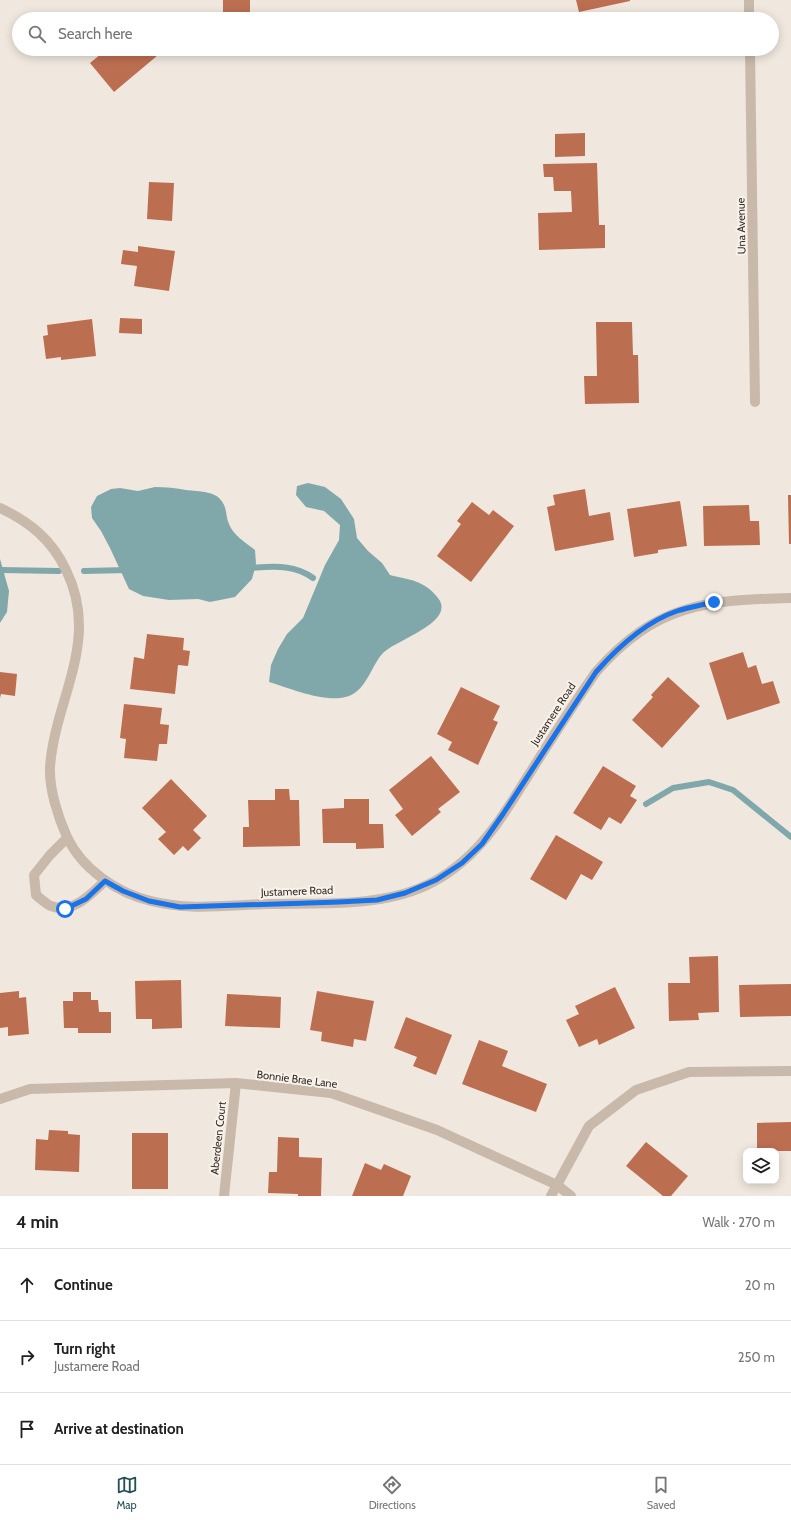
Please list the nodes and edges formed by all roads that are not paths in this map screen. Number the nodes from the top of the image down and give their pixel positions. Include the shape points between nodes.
1 (749, 0) edge
2 (749, 12) edge
3 (750, 56) edge
4 (756, 402) dead end
5 (0, 508) edge
6 (791, 598) edge
7 (67, 838) junction
8 (105, 881) junction
9 (791, 1071) edge
10 (236, 1083) junction
11 (0, 1099) edge
12 (557, 1185) junction
13 (224, 1196) edge
14 (552, 1196) edge
15 (571, 1196) edge

1 - 2 street
3 - 4 street, Una Avenue
5 - 7 street, Justamere Road via 27,522 49,542 59,555 72,581 78,601 77,654 54,740 50,768 53,798
6 - 8 street, Justamere Road via 714,602 678,611 641,630 611,654 596,672 482,844 462,863 436,880 405,893 377,900 180,907 149,901
7 - 8 street, Justamere Road via 80,857
7 - 8 street via 34,875 36,895 50,906 65,909 86,899
9 - 12 street via 690,1072 636,1090 589,1126
10 - 11 street, Bonnie Brae Lane via 30,1089
10 - 12 street, Bonnie Brae Lane via 331,1093 438,1130
10 - 13 street, Aberdeen Court
12 - 14 street
12 - 15 street, Bonnie Brae Lane

